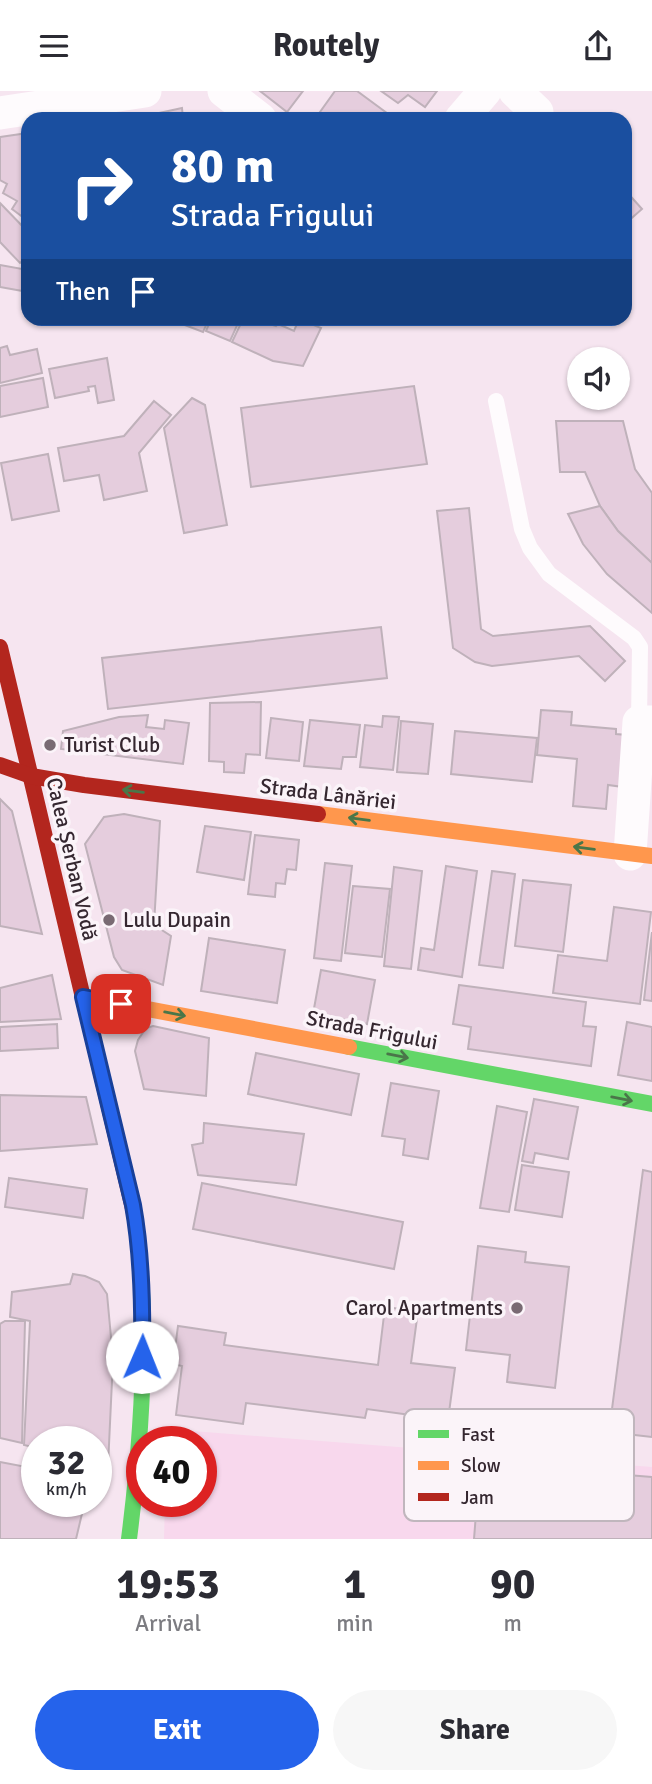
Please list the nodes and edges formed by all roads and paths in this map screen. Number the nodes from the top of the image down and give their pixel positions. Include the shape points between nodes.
1 (145, 91) edge
2 (224, 91) edge
3 (485, 91) edge
4 (94, 109) edge
5 (21, 112) edge
6 (24, 112) edge
7 (251, 112) edge
8 (467, 112) edge
9 (0, 113) edge
10 (496, 401) dead end
11 (0, 647) edge
12 (645, 722) edge
13 (0, 765) edge
14 (31, 776) junction
15 (641, 855) edge
16 (83, 997) junction
17 (652, 1104) edge
18 (129, 1539) edge

1 - 4 street
2 - 7 street
3 - 8 street
4 - 6 street
5 - 9 street
10 - 12 lane via 522,529 530,548 549,574 640,647
11 - 14 street, Calea Șerban Vodă
12 - 15 street
13 - 14 street, Strada Lânăriei
15 -> 14 street, Strada Lânăriei
14 - 16 street, Calea Șerban Vodă
16 -> 17 street, Strada Frigului
16 - 18 street, Calea Șerban Vodă via 139,1237 141,1401

